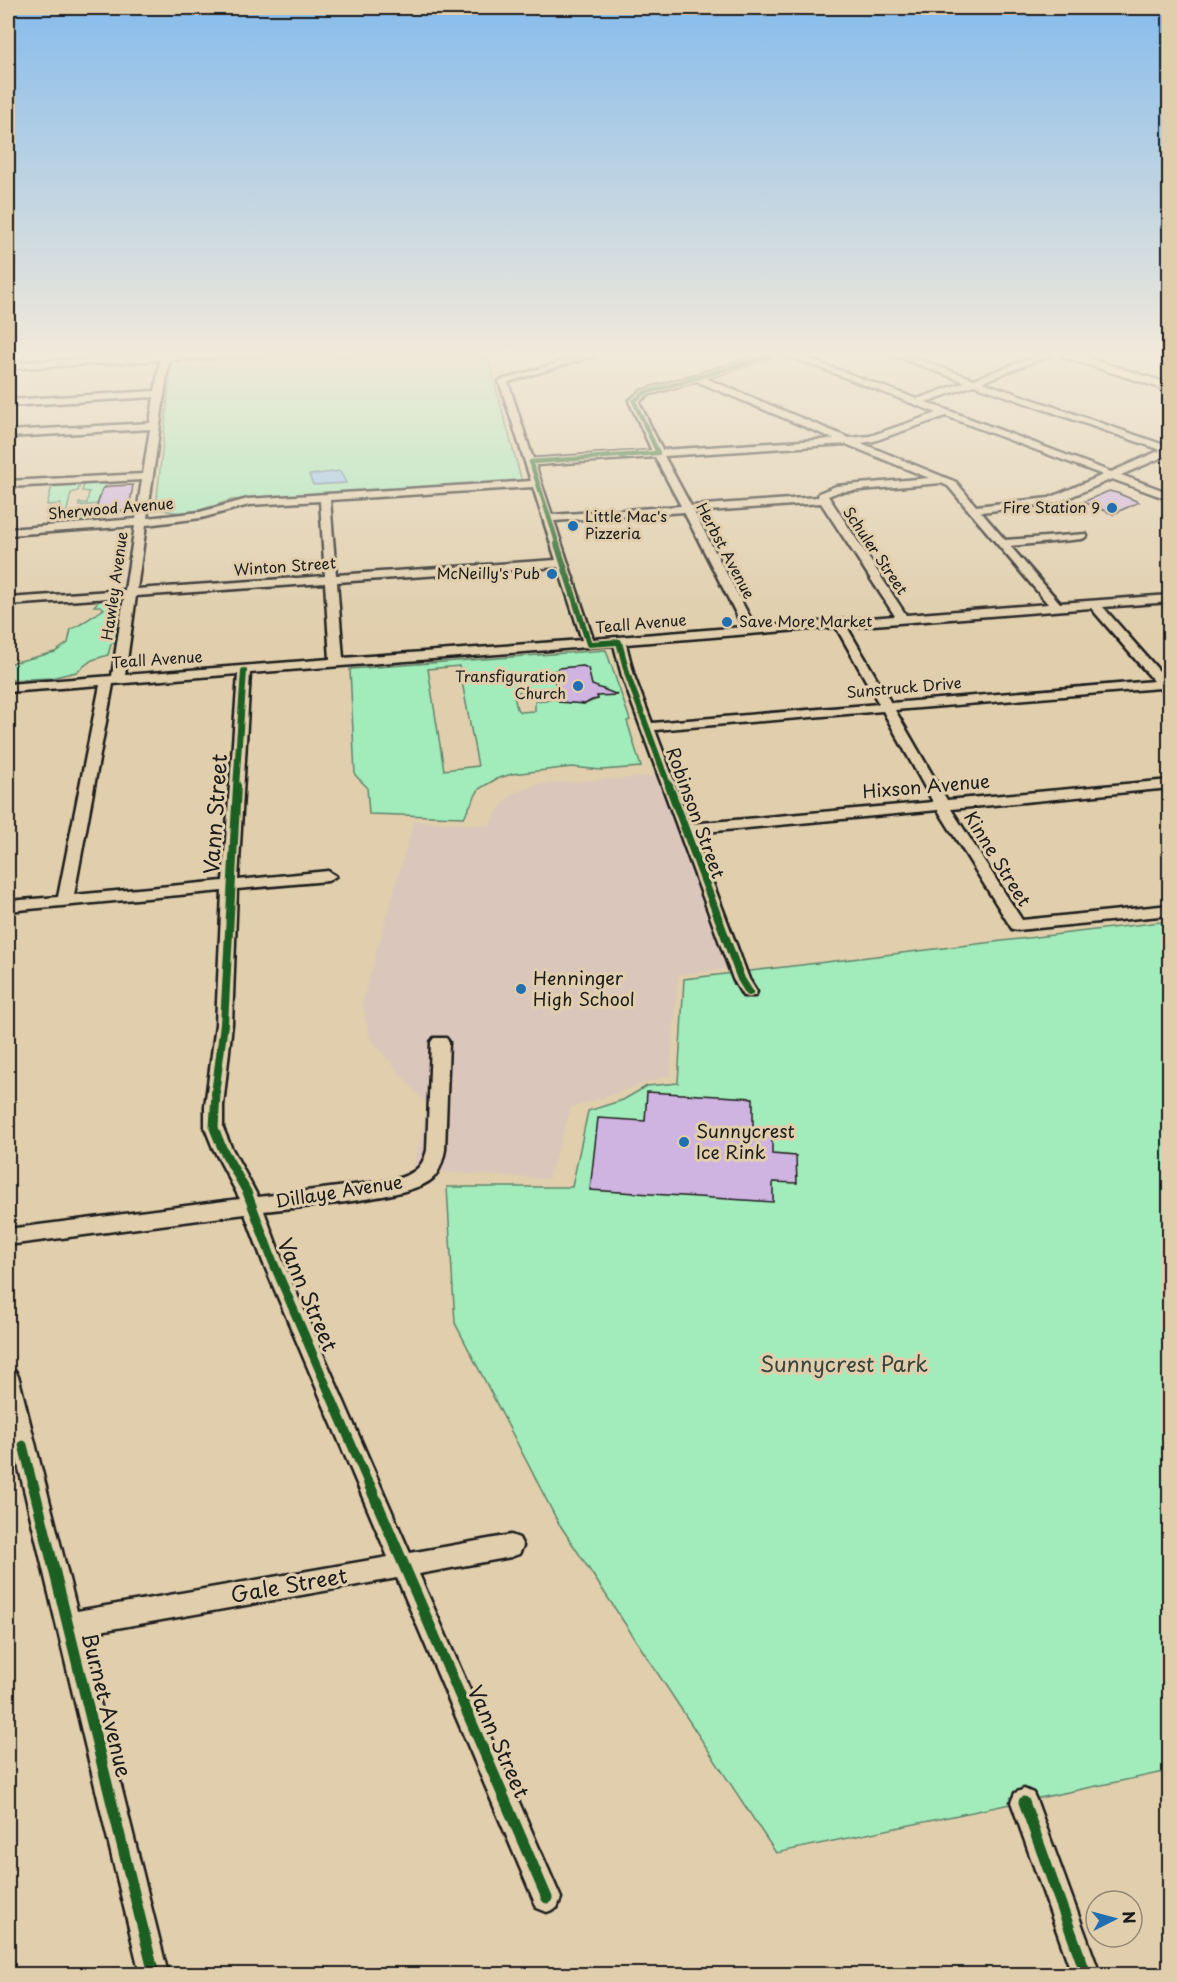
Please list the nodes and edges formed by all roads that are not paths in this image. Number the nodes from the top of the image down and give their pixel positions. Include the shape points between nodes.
1 (152, 447) edge
2 (526, 447) edge
3 (655, 447) edge
4 (747, 447) edge
5 (867, 447) edge
6 (1038, 447) edge
7 (1169, 450) edge
8 (658, 453) junction
9 (531, 462) junction
10 (1111, 475) junction
11 (147, 477) junction
12 (943, 480) junction
13 (8, 484) edge
14 (537, 484) junction
15 (325, 497) junction
16 (1170, 497) edge
17 (824, 500) junction
18 (687, 509) junction
19 (976, 509) junction
20 (549, 518) junction
21 (140, 523) junction
22 (8, 532) edge
23 (1082, 536) dead end
24 (1003, 543) junction
25 (564, 562) junction
26 (332, 578) junction
27 (131, 593) junction
28 (1170, 598) edge
29 (8, 601) edge
30 (1094, 604) junction
31 (1058, 607) junction
32 (903, 619) junction
33 (840, 624) junction
34 (751, 631) junction
35 (620, 642) junction
36 (589, 644) junction
37 (337, 664) junction
38 (244, 671) junction
39 (112, 680) junction
40 (1167, 687) edge
41 (8, 688) edge
42 (886, 706) junction
43 (647, 727) junction
44 (1170, 784) edge
45 (942, 805) junction
46 (685, 829) junction
47 (328, 876) dead end
48 (230, 885) junction
49 (65, 900) junction
50 (8, 906) edge
51 (1170, 910) edge
52 (749, 992) dead end
53 (440, 1042) dead end
54 (252, 1206) junction
55 (8, 1237) edge
56 (8, 1379) edge
57 (16, 1446) edge
58 (511, 1546) dead end
59 (402, 1565) junction
60 (68, 1625) junction
61 (1024, 1802) dead end
62 (547, 1898) dead end
63 (154, 1974) edge
64 (1086, 1974) edge

1 - 11 street, Hawley Avenue
2 - 9 street
3 - 8 street, Herbst Avenue
4 - 8 street
5 - 12 street
6 - 10 street
7 - 10 street
8 - 9 street
8 - 18 street, Herbst Avenue
9 - 14 street
10 - 16 street
10 - 19 street via 1052,501
11 - 13 street
11 - 21 street, Hawley Avenue
12 - 17 street via 836,489 823,495
12 - 19 street
14 - 15 street, Sherwood Avenue
14 - 20 street
15 - 21 street, Sherwood Avenue via 248,502 193,517
15 - 26 street
17 - 18 street
17 - 32 street, Schuler Street
18 - 20 street
18 - 34 street, Herbst Avenue
19 - 24 street
20 - 25 street
21 - 22 street, Sherwood Avenue
21 - 27 street, Hawley Avenue
23 - 24 street
24 - 31 street
25 - 26 street, Winton Street
25 - 36 street
26 - 27 street, Winton Street
26 - 37 street
27 - 29 street, Winton Street
27 - 39 street, Hawley Avenue
28 - 30 street, Teall Avenue
30 - 31 street, Teall Avenue
30 - 40 street
31 - 32 street, Teall Avenue
32 - 33 street, Teall Avenue
33 - 34 street, Teall Avenue
33 - 42 street, Kinne Street
34 - 35 street, Teall Avenue
35 - 36 street, Teall Avenue
35 - 43 street, Robinson Street
36 - 37 street, Teall Avenue
37 - 38 street, Teall Avenue
38 - 39 street, Teall Avenue
38 - 48 street, Vann Street
39 - 41 street, Teall Avenue
39 - 49 street, Hawley Avenue
40 - 42 street, Sunstruck Drive
42 - 43 street, Sunstruck Drive
42 - 45 street, Kinne Street
43 - 46 street, Robinson Street
44 - 45 street, Hixson Avenue
45 - 46 street, Hixson Avenue
45 - 51 street, Kinne Street via 1018,925
46 - 52 street, Robinson Street
47 - 48 street
48 - 49 street
48 - 54 street, Vann Street via 224,1024 214,1128
49 - 50 street
53 - 54 street, Dillaye Avenue via 436,1150 429,1173 394,1187
54 - 55 street, Dillaye Avenue
54 - 59 street, Vann Street
56 - 57 street, Burnet Avenue
57 - 60 street, Burnet Avenue
58 - 59 street, Gale Street
59 - 60 street, Gale Street
59 - 62 street, Vann Street
60 - 63 street, Burnet Avenue
61 - 64 street

